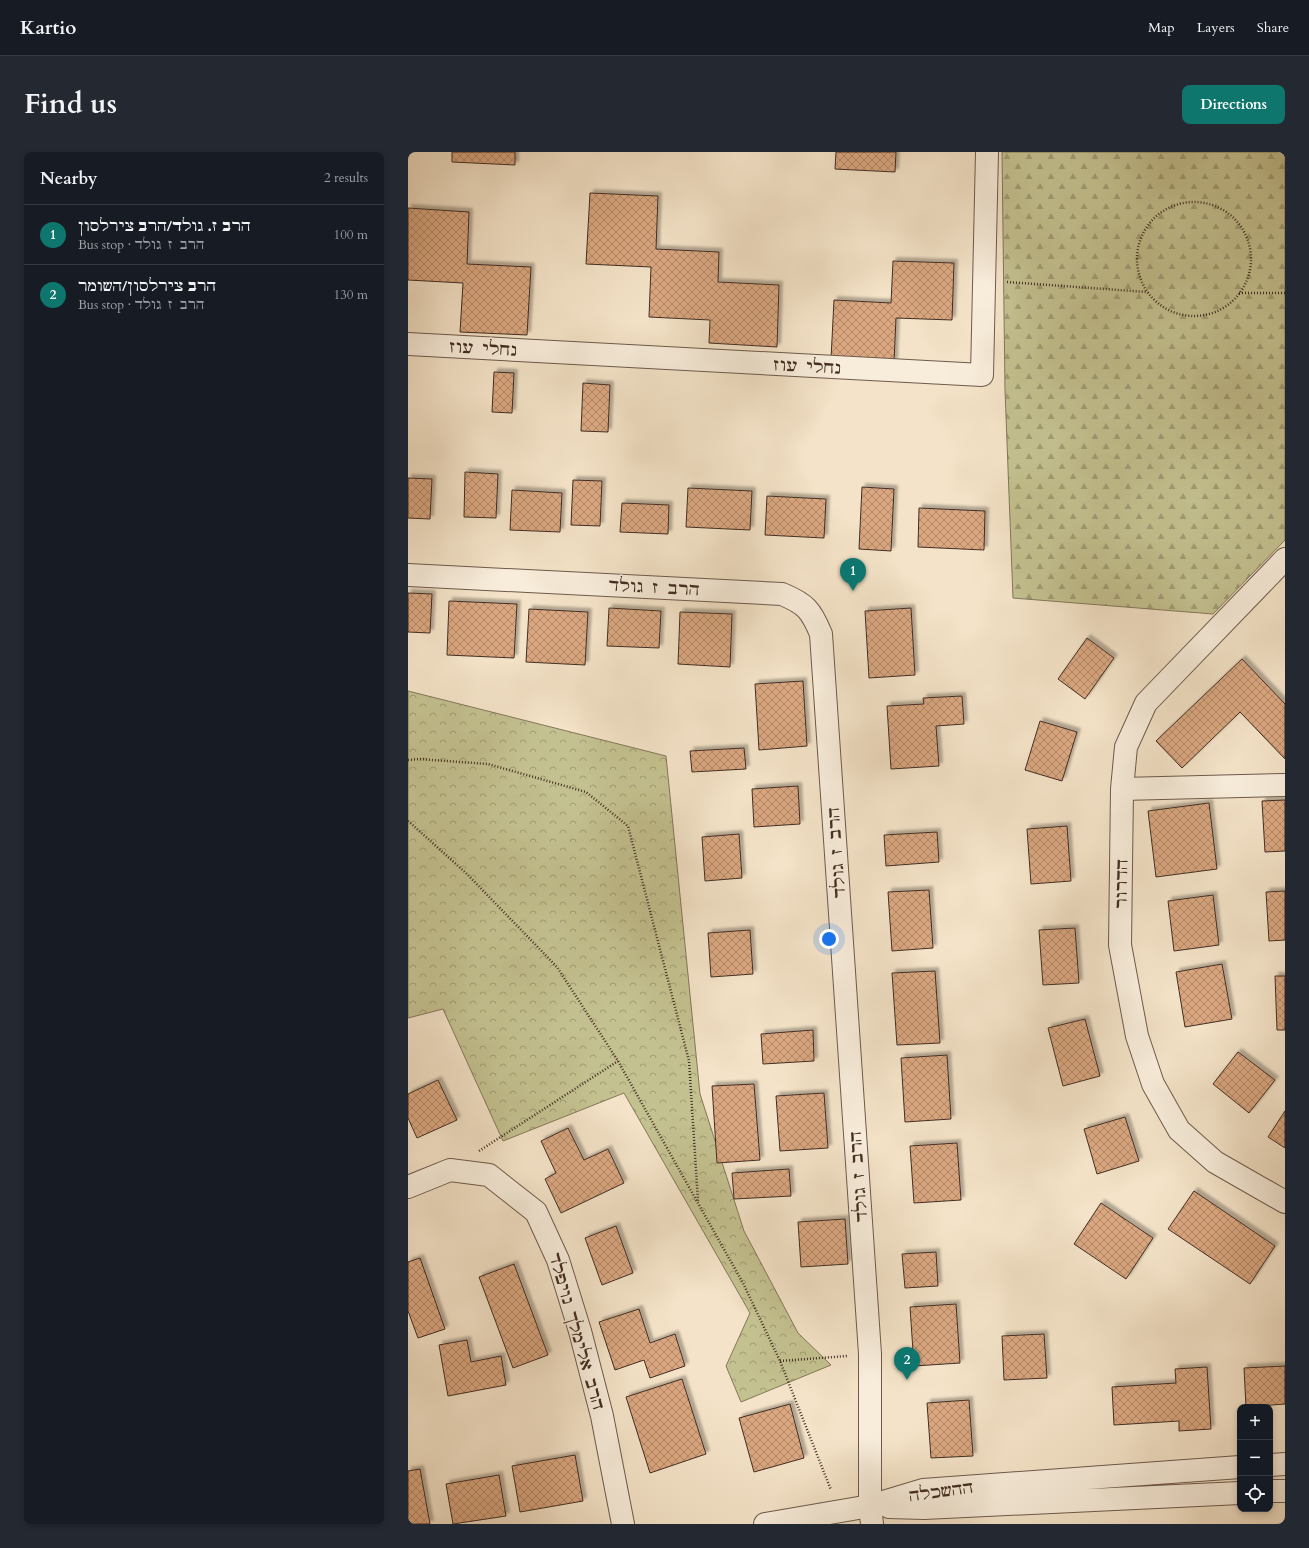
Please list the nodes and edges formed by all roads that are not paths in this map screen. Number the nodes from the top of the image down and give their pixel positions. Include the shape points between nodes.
1 (987, 152) edge
2 (408, 344) edge
3 (1281, 570) edge
4 (408, 576) edge
5 (1285, 784) edge
6 (1122, 789) junction
7 (408, 1187) edge
8 (1285, 1202) edge
9 (1285, 1464) edge
10 (1273, 1465) edge
11 (1237, 1467) edge
12 (1273, 1491) edge
13 (1285, 1491) edge
14 (1237, 1493) edge
15 (871, 1515) edge
16 (623, 1524) edge
17 (765, 1524) edge

1 - 2 street, נחלי עוז via 982,375
3 - 6 street, הדרור via 1146,703 1126,747
4 - 15 street, הרב ז גולד via 782,594 802,602 813,614 821,634 870,1354
5 - 6 street
6 - 8 street, הדרור via 1120,945 1137,1036 1153,1084 1179,1130 1215,1162
7 - 16 street, הרב אלימלך נויפלד via 450,1170 489,1175 536,1212 558,1260 580,1331 602,1416
9 - 10 street
11 - 15 street, ההשכלה via 923,1490
12 - 13 street
14 - 15 street, ההשכלה via 924,1508
15 - 17 street via 840,1512

